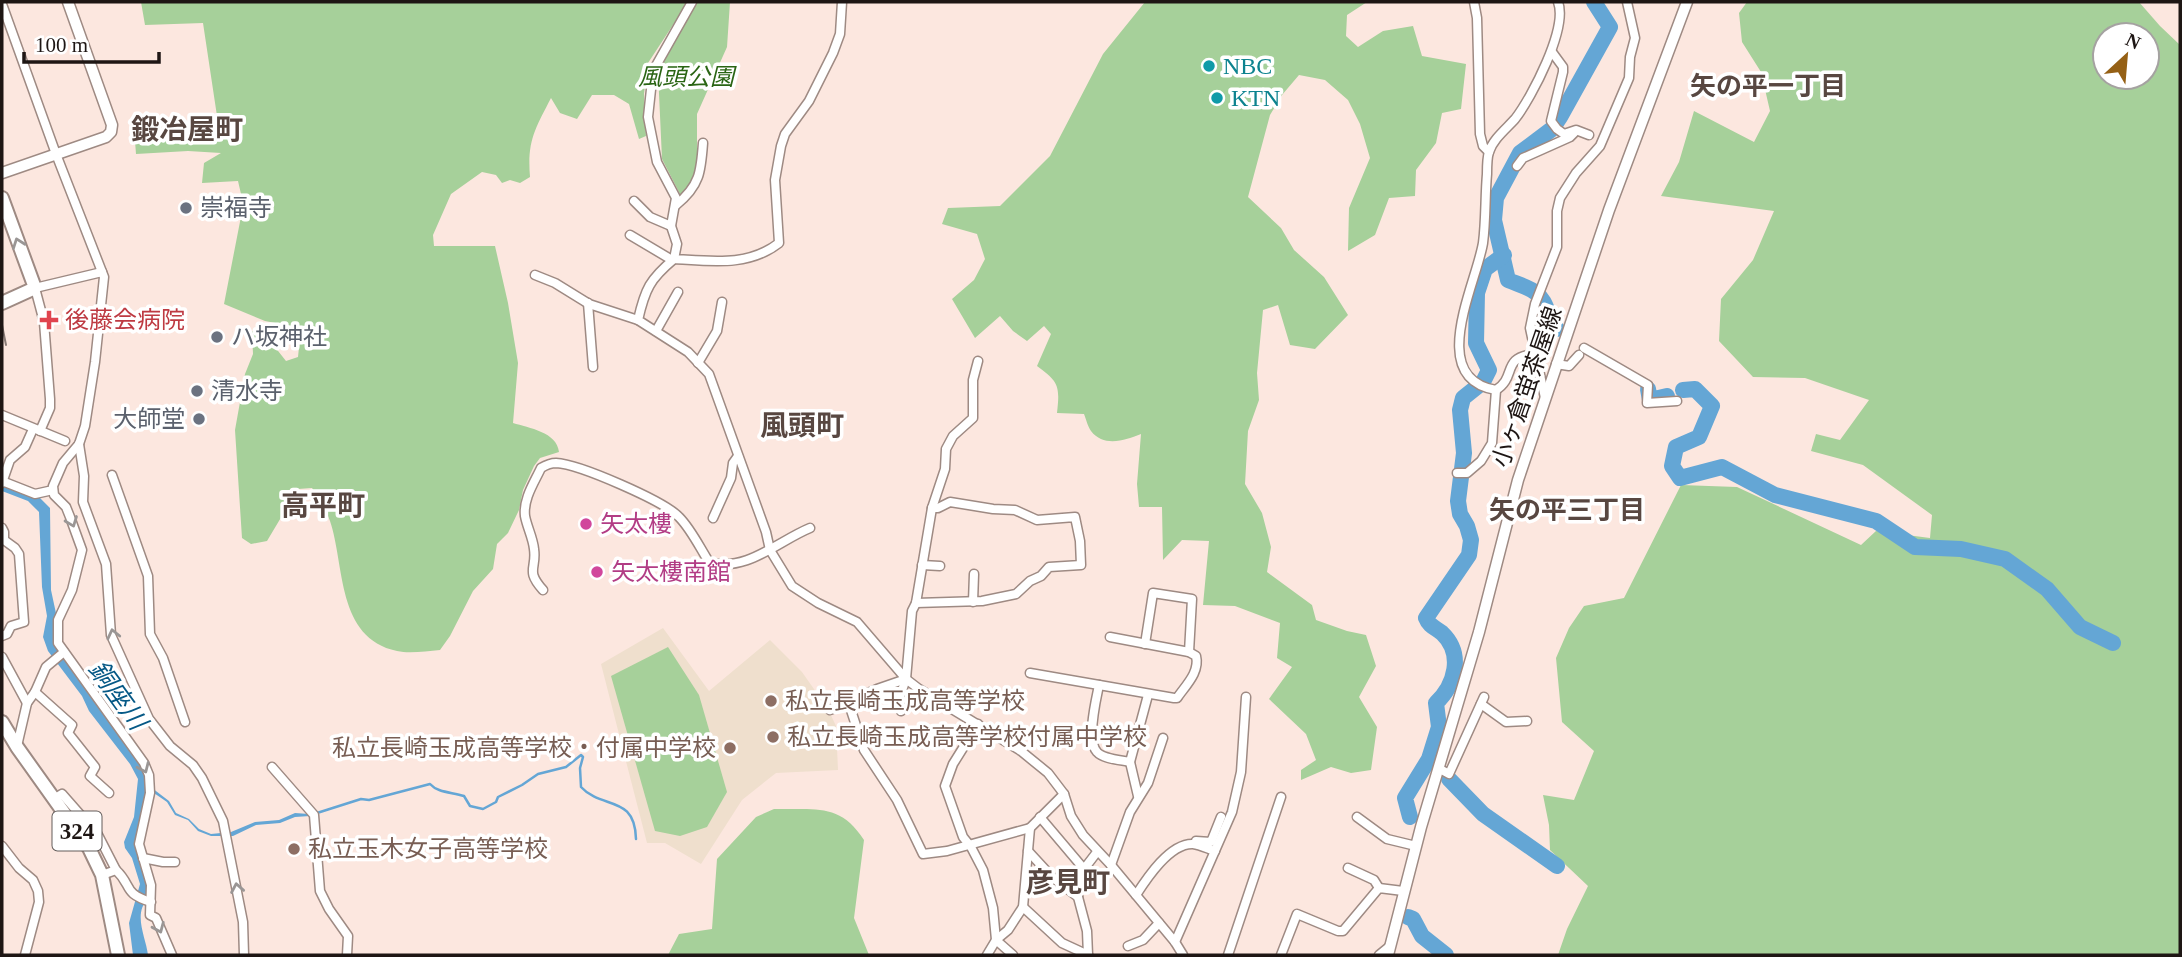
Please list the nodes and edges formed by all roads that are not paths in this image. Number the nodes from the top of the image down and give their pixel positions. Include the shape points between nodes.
1 (68, 2) edge
2 (692, 2) edge
3 (842, 2) edge
4 (1474, 2) edge
5 (1558, 2) edge
6 (1628, 2) edge
7 (1687, 2) edge
8 (2, 4) edge
9 (1552, 52) junction
10 (1576, 130) junction
11 (1589, 135) dead end
12 (703, 143) dead end
13 (1489, 152) junction
14 (56, 154) junction
15 (1517, 166) dead end
16 (2, 173) edge
17 (2, 198) edge
18 (634, 201) dead end
19 (676, 205) junction
20 (671, 226) junction
21 (630, 235) dead end
22 (673, 260) junction
23 (102, 272) junction
24 (536, 275) dead end
25 (35, 289) junction
26 (678, 292) dead end
27 (722, 302) dead end
28 (2, 303) edge
29 (587, 303) junction
30 (638, 320) junction
31 (656, 331) junction
32 (1534, 354) junction
33 (978, 361) dead end
34 (698, 363) junction
35 (1556, 364) junction
36 (593, 367) dead end
37 (1496, 390) junction
38 (1545, 398) junction
39 (1677, 401) dead end
40 (2, 415) edge
41 (37, 430) junction
42 (65, 441) dead end
43 (79, 444) junction
44 (738, 456) junction
45 (1457, 473) dead end
46 (112, 475) dead end
47 (2, 482) edge
48 (53, 491) junction
49 (932, 508) junction
50 (713, 518) dead end
51 (2, 528) edge
52 (810, 528) dead end
53 (770, 550) junction
54 (922, 565) junction
55 (940, 566) dead end
56 (974, 574) dead end
57 (543, 590) dead end
58 (973, 602) junction
59 (916, 603) junction
60 (2, 636) edge
61 (1110, 637) dead end
62 (1145, 644) junction
63 (64, 652) junction
64 (1189, 652) junction
65 (2, 657) edge
66 (1030, 673) dead end
67 (906, 679) junction
68 (1099, 685) junction
69 (35, 692) junction
70 (1148, 695) junction
71 (1246, 697) dead end
72 (848, 701) junction
73 (27, 703) junction
74 (830, 710) dead end
75 (901, 710) dead end
76 (1527, 720) dead end
77 (2, 722) edge
78 (185, 722) dead end
79 (978, 724) junction
80 (1163, 738) dead end
81 (17, 747) junction
82 (1130, 762) junction
83 (272, 767) dead end
84 (1440, 769) junction
85 (109, 793) dead end
86 (1064, 794) junction
87 (1138, 796) junction
88 (1280, 797) dead end
89 (54, 799) junction
90 (1040, 817) junction
91 (1222, 817) dead end
92 (1357, 817) dead end
93 (1030, 828) junction
94 (968, 844) junction
95 (1190, 844) junction
96 (2, 846) edge
97 (1416, 846) junction
98 (1028, 851) junction
99 (1215, 851) junction
100 (1097, 852) junction
101 (143, 858) junction
102 (174, 862) dead end
103 (1111, 865) junction
104 (1348, 868) dead end
105 (1084, 869) junction
106 (116, 870) junction
107 (102, 875) junction
108 (997, 881) dead end
109 (988, 884) junction
110 (1379, 888) junction
111 (1403, 891) junction
112 (1136, 895) junction
113 (1078, 897) junction
114 (151, 902) junction
115 (1023, 907) junction
116 (1158, 923) junction
117 (996, 940) junction
118 (1175, 942) junction
119 (1128, 946) dead end
120 (1389, 951) edge
121 (25, 955) edge
122 (118, 955) edge
123 (172, 955) edge
124 (244, 955) edge
125 (347, 955) edge
126 (986, 955) edge
127 (1013, 955) edge
128 (1088, 955) edge
129 (1182, 955) edge
130 (1228, 955) edge
131 (1281, 955) edge
132 (1379, 955) edge

1 - 14 street via 112,125 106,137
2 - 19 street via 653,71 648,117 657,162
3 - 22 street via 840,34 833,53 781,146 775,180 779,243 735,262
4 - 13 street via 1480,134
5 - 9 street via 1561,9
6 - 32 street via 1635,38 1629,78 1600,146 1560,198 1557,247 1530,328
7 - 35 street, 小ヶ倉蛍茶屋線
8 - 14 street
9 - 10 street via 1563,72 1550,121 1564,134
9 - 13 street via 1525,104
10 - 11 street
10 - 15 street via 1523,158
12 - 19 street via 701,176
13 - 37 street via 1483,242 1464,310 1460,356 1462,368 1473,382
14 - 16 street
14 - 23 street
25 -> 17 highway
18 - 20 street via 650,217
19 - 20 street
20 - 22 street via 677,244
21 - 22 street
22 - 30 street via 650,281
23 - 25 street
23 - 43 street via 92,389
24 - 29 street
25 - 28 highway
25 - 41 street via 44,322 50,399
26 - 31 street
27 - 34 street via 717,331
29 - 30 street
29 - 36 street
30 - 31 street
31 - 34 street
32 - 37 street via 1519,355
32 - 38 street
33 - 49 street via 973,418 946,449 945,469
34 - 44 street via 709,374
35 - 38 street, 小ヶ倉蛍茶屋線
35 - 39 street via 1569,366 1581,351 1647,385 1647,403
37 - 45 street via 1492,443 1481,461 1467,473
38 - 84 street, 小ヶ倉蛍茶屋線 via 1518,480
40 - 41 street
41 - 42 street
41 - 47 street via 10,460
43 - 48 street via 63,463
124 -> 43 street via 243,922 223,821 198,771 149,719 111,635 106,564 83,502
44 - 50 street
44 - 53 street
46 - 78 street via 148,576 150,634
47 - 48 street via 35,494
48 -> 63 street via 66,507 82,550 72,590 58,620 58,643
49 - 54 street
49 - 58 street via 950,502 1015,510 1037,520 1075,517 1081,565 1054,565 1016,594
51 - 60 street via 4,540 19,554 24,622 10,626
52 - 53 street
53 - 57 street via 751,559 709,562 679,516 670,510 615,481 553,463 541,468 525,507 535,580
53 - 67 street via 792,586 858,622
54 - 55 street
54 - 59 street
56 - 58 street
58 - 59 street
59 - 67 street
61 - 62 street
62 - 64 street
62 - 64 street via 1153,593 1192,599
63 - 69 street via 46,667
63 -> 101 street via 149,775 150,793 139,844
64 - 70 street via 1198,664 1177,698
65 - 73 street
66 - 68 street
67 - 72 street
67 - 75 street via 899,699
67 - 79 street
68 - 70 street
68 - 82 street via 1091,723 1095,748 1099,754
69 - 73 street
69 - 85 street via 72,725 68,733 95,767 90,776
70 - 82 street
71 - 99 street via 1241,772 1232,812
72 - 74 street
72 - 94 street via 864,750 897,800 923,854
73 - 81 street
76 - 84 street via 1506,722 1483,700 1449,774
77 - 81 highway, 324
79 - 86 street via 1039,765
79 - 94 street via 945,786
80 - 87 street via 1148,783
81 - 89 highway, 324
82 - 87 street
83 - 125 street via 314,815 320,891 348,936
84 - 97 street, 小ヶ倉蛍茶屋線
86 - 90 street
86 - 100 street via 1071,816
87 - 103 street
88 - 130 street
89 - 106 street via 62,793 93,828
89 - 107 highway, 324
90 - 93 street
90 - 105 street
91 - 95 street via 1212,842
92 - 97 street via 1387,839
93 - 94 street
93 - 98 street
94 - 109 street
95 - 99 street
95 - 112 street via 1161,861
96 - 121 street via 38,891
97 - 111 street, 小ヶ倉蛍茶屋線
98 - 113 street
98 - 115 street
99 - 118 street
100 - 103 street
100 - 105 street
101 - 102 street
101 - 114 street via 152,885
103 - 112 street
104 - 110 street via 1374,880
105 - 113 street
106 - 107 street
106 - 114 street via 130,893
107 - 122 highway, 324
108 - 109 street
109 - 117 street
110 - 111 street
110 - 131 street via 1343,931 1297,914
111 - 120 street, 小ヶ倉蛍茶屋線
112 - 116 street
113 - 128 street
114 -> 123 street via 150,915 156,918
115 - 117 street
115 - 128 street via 1062,943
116 - 118 street
116 - 119 street via 1143,940
117 - 126 street
117 - 127 street
118 - 129 street
120 - 132 street

